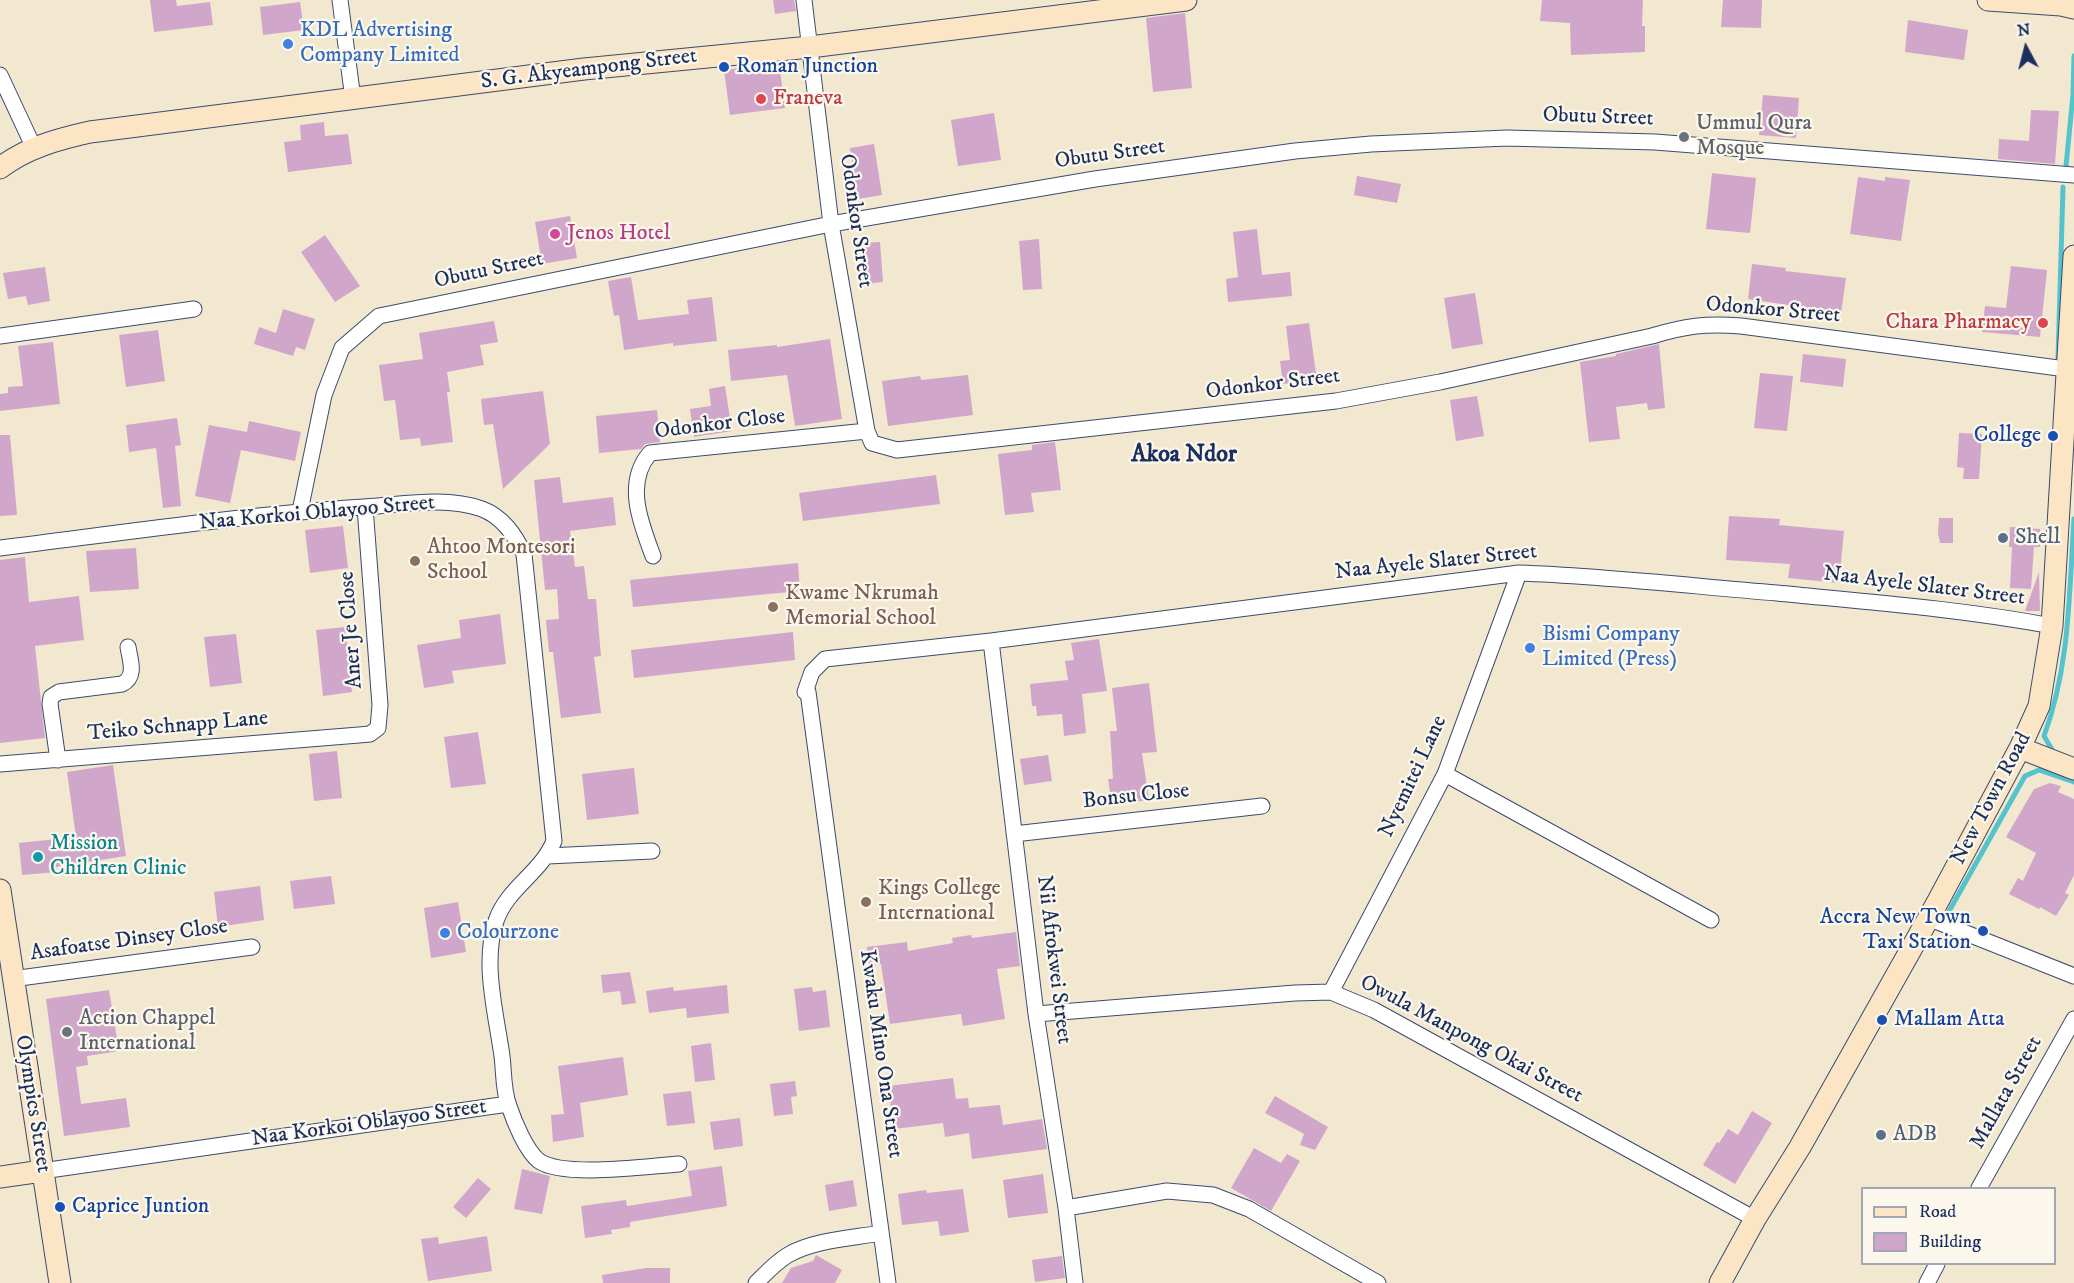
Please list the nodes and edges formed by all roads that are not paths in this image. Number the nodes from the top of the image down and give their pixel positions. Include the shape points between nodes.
1 (340, 0) edge
2 (804, 0) edge
3 (1186, 0) edge
4 (1988, 0) edge
5 (2074, 8) edge
6 (810, 47) junction
7 (0, 75) edge
8 (353, 99) junction
9 (34, 148) junction
10 (0, 168) edge
11 (2074, 175) edge
12 (831, 224) junction
13 (2074, 256) edge
14 (194, 309) dead end
15 (0, 336) edge
16 (2070, 370) edge
17 (867, 431) junction
18 (365, 507) junction
19 (300, 511) junction
20 (0, 548) edge
21 (653, 556) dead end
22 (1519, 573) junction
23 (2052, 626) junction
24 (991, 641) junction
25 (128, 647) dead end
26 (805, 692) joint
27 (359, 735) joint
28 (2020, 748) junction
29 (58, 760) junction
30 (0, 764) edge
31 (2074, 770) edge
32 (1445, 774) junction
33 (1262, 806) dead end
34 (1014, 834) junction
35 (652, 851) dead end
36 (548, 856) junction
37 (0, 890) edge
38 (1928, 918) junction
39 (1711, 920) dead end
40 (252, 947) dead end
41 (2074, 976) edge
42 (12, 979) junction
43 (1331, 992) junction
44 (1036, 1014) junction
45 (2074, 1019) edge
46 (508, 1104) junction
47 (679, 1164) dead end
48 (42, 1171) junction
49 (0, 1177) edge
50 (1980, 1187) edge
51 (1066, 1208) junction
52 (1755, 1219) junction
53 (881, 1233) junction
54 (1936, 1265) edge
55 (60, 1283) edge
56 (756, 1283) edge
57 (888, 1283) edge
58 (1075, 1283) edge
59 (1378, 1283) edge
60 (1720, 1283) edge
61 (1926, 1283) edge

1 - 8 street
2 - 6 street, Odonkor Street
3 - 6 street, S. G. Akyeampong Street
4 - 5 street
6 - 8 street, S. G. Akyeampong Street via 584,69
6 - 12 street, Odonkor Street
7 - 9 street
8 - 9 street, S. G. Akyeampong Street via 90,132
9 - 10 street, S. G. Akyeampong Street
11 - 12 street, Obutu Street via 1655,142 1507,138 1371,144 1283,153 1095,179
12 - 17 street, Odonkor Street
12 - 19 street, Obutu Street via 380,316 342,348 324,396
13 - 16 street, New Town Road
14 - 15 street
16 - 17 street, Odonkor Street via 1709,324 1336,401 897,450 872,443
16 - 23 street, New Town Road
17 - 21 street, Odonkor Close via 650,453 643,461 636,501
18 - 19 street, Naa Korkoi Oblayoo Street
18 - 27 street, Aner Je Close via 380,720 378,728 370,734
18 - 36 street, Naa Korkoi Oblayoo Street via 459,503 483,510 500,519 525,554 554,841
19 - 20 street, Naa Korkoi Oblayoo Street
22 - 23 street, Naa Ayele Slater Street via 1578,575 1930,608
22 - 24 street, Naa Ayele Slater Street
22 - 32 street, Nyemitei Lane
23 - 28 street, New Town Road via 2039,705
24 - 26 street, Naa Ayele Slater Street via 825,659 812,672
24 - 34 street, Nii Afrokwei Street
25 - 29 street via 132,675 129,681 59,692 51,697
26 - 53 street, Kwaku Mino Ona Street
27 - 29 street, Teiko Schnapp Lane
28 - 31 street
28 - 38 street, New Town Road
29 - 30 street, Teiko Schnapp Lane
32 - 39 street
32 - 43 street, Nyemitei Lane
33 - 34 street, Bonsu Close
34 - 44 street, Nii Afrokwei Street
35 - 36 street
36 - 46 street, Naa Korkoi Oblayoo Street via 506,900 491,941 490,966
37 - 42 street, Olympics Street
38 - 41 street
38 - 52 street, New Town Road via 1800,1147
40 - 42 street, Asafoatse Dinsey Close
42 - 48 street, Olympics Street
43 - 44 street, Owula Manpong Okai Street
43 - 52 street, Owula Manpong Okai Street via 1374,1010
44 - 51 street, Nii Afrokwei Street
45 - 50 street, Mallata Street
46 - 47 street via 529,1151 540,1162 578,1170
46 - 48 street, Naa Korkoi Oblayoo Street
48 - 49 street, Naa Korkoi Oblayoo Street
48 - 55 street, Olympics Street
51 - 58 street, Nii Afrokwei Street
51 - 59 street via 1167,1191 1213,1195 1249,1209
52 - 60 street, New Town Road
53 - 56 street via 790,1253
53 - 57 street, Kwaku Mino Ona Street
54 - 61 street

